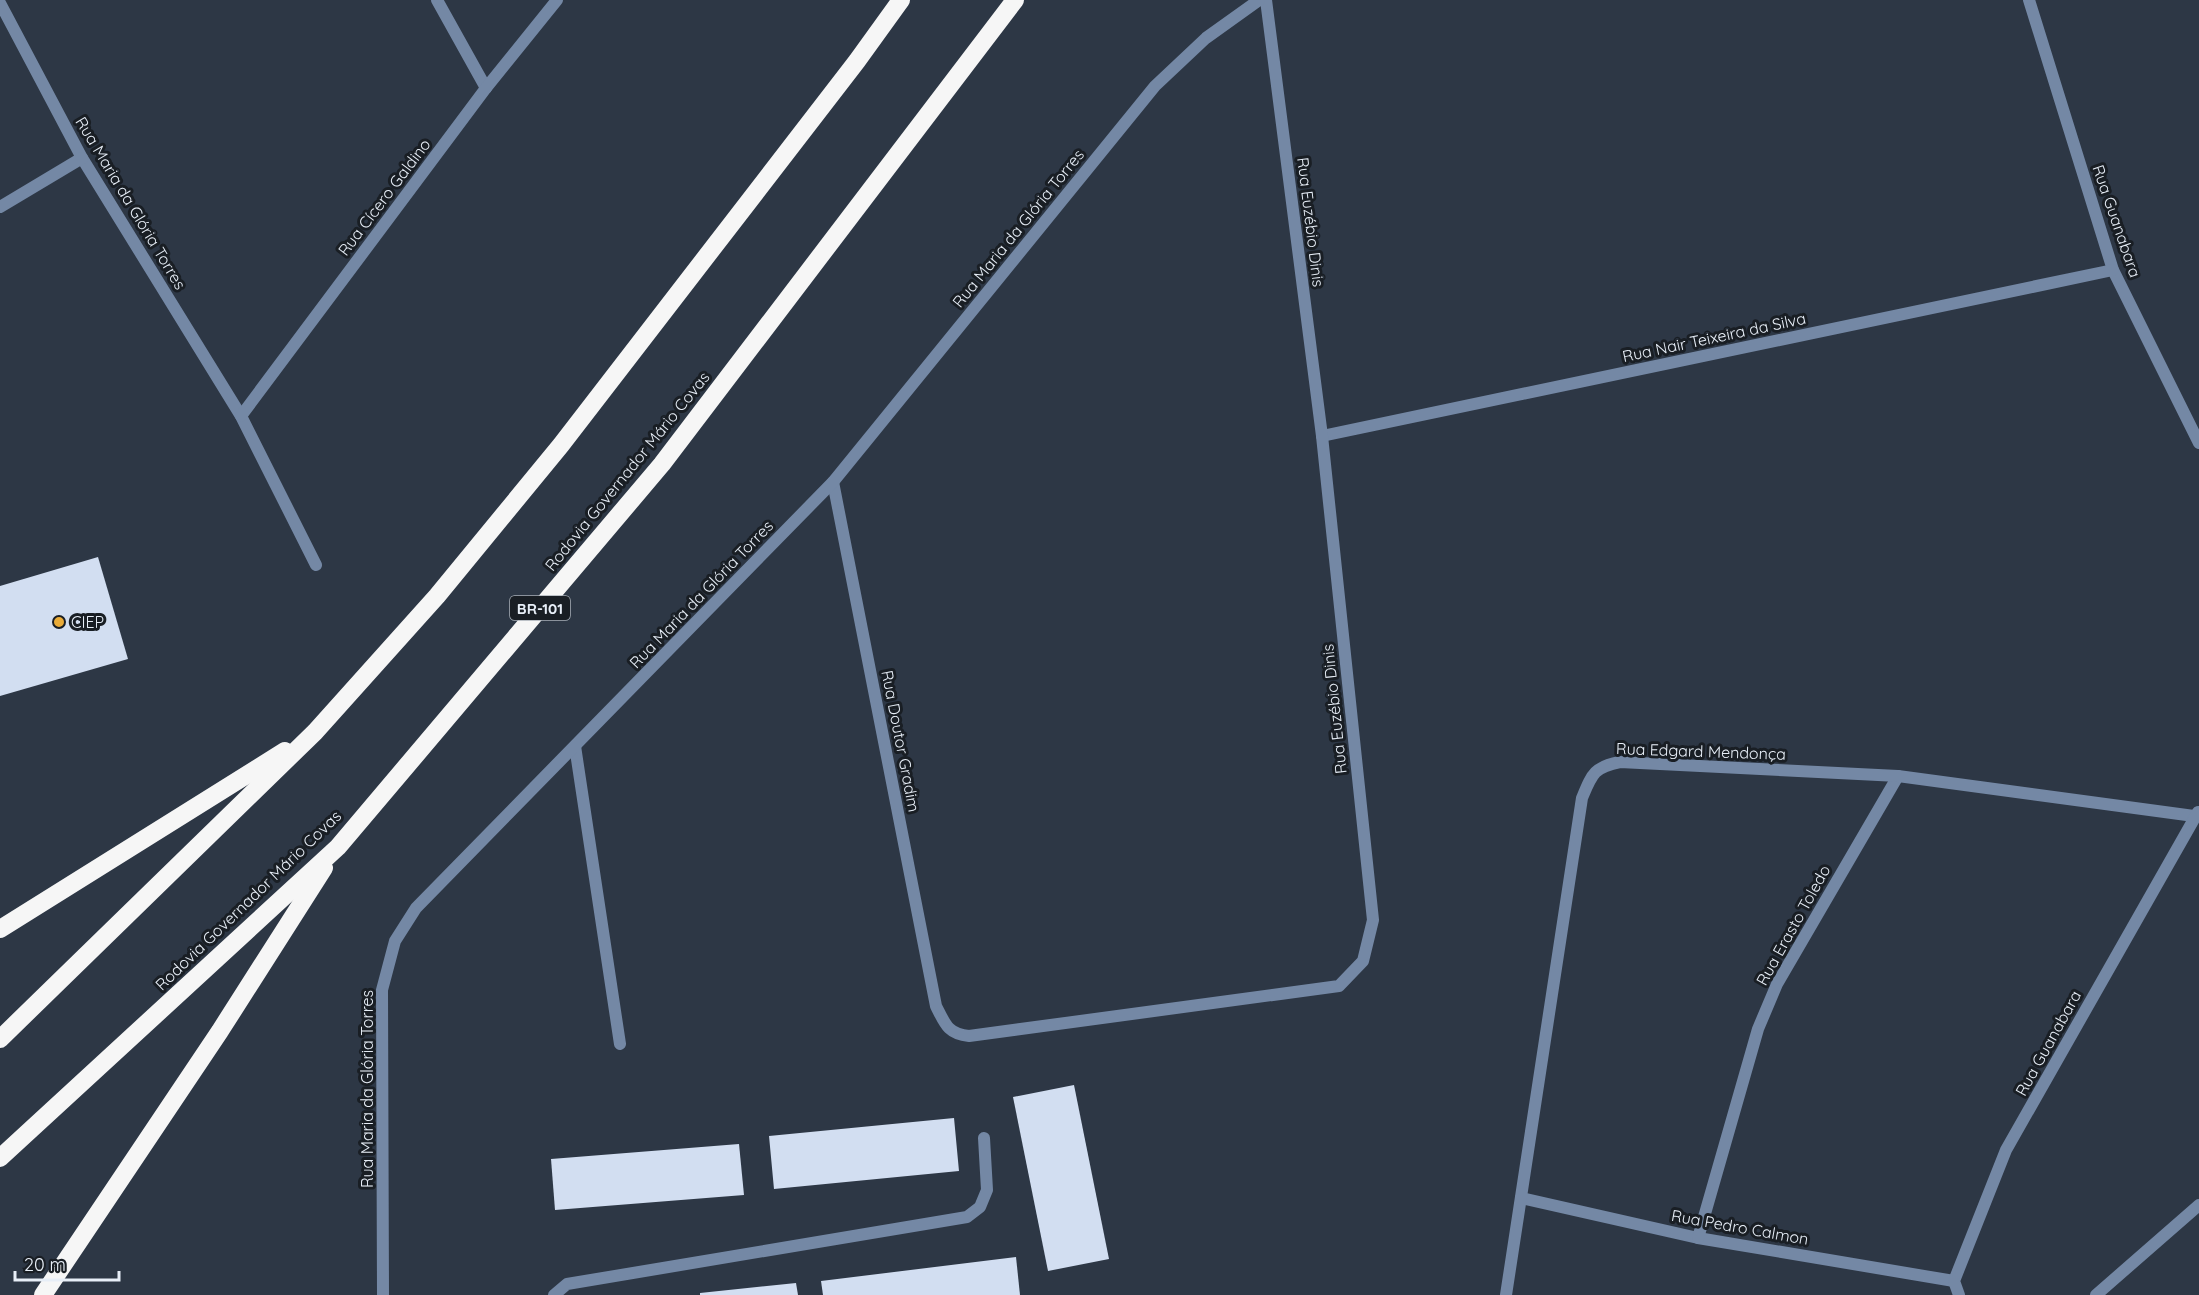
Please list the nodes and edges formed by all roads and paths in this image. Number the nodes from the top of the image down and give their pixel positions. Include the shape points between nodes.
1 (437, 0) edge
2 (557, 0) edge
3 (901, 0) edge
4 (1015, 0) edge
5 (1259, 0) edge
6 (1266, 0) edge
7 (2029, 0) edge
8 (0, 3) edge
9 (486, 88) junction
10 (82, 158) junction
11 (0, 207) edge
12 (2113, 270) junction
13 (241, 416) junction
14 (1322, 436) junction
15 (2199, 442) edge
16 (833, 482) junction
17 (316, 565) dead end
18 (315, 732) junction
19 (575, 746) junction
20 (1898, 776) junction
21 (2197, 813) edge
22 (338, 847) junction
23 (0, 929) edge
24 (936, 1006) joint
25 (0, 1039) edge
26 (620, 1044) dead end
27 (984, 1138) dead end
28 (0, 1158) edge
29 (1521, 1197) junction
30 (2199, 1205) edge
31 (1698, 1238) junction
32 (1954, 1281) junction
33 (43, 1295) edge
34 (383, 1295) edge
35 (554, 1295) edge
36 (1506, 1295) edge
37 (1959, 1295) edge
38 (2096, 1295) edge

1 - 9 street
2 - 9 street, Rua Cícero Galdino
3 - 18 highway via 561,444 437,596
4 - 22 highway, Rodovia Governador Mário Covas / BR-101 via 662,464
5 - 16 street, Rua Maria da Glória Torres via 1206,38 1155,86
6 - 14 street, Rua Euzébio Dinis
7 - 12 street, Rua Guanabara
8 - 10 street, Rua Maria da Glória Torres
9 - 13 street, Rua Cícero Galdino
10 - 11 street
10 - 13 street, Rua Maria da Glória Torres
12 - 14 street, Rua Nair Teixeira da Silva
12 - 15 street, Rua Guanabara
13 - 17 street, Rua Maria da Glória Torres
14 - 24 street, Rua Euzébio Dinis via 1372,920 1363,961 1339,986 969,1036 957,1035 946,1026
16 - 19 street, Rua Maria da Glória Torres
16 - 24 street, Rua Doutor Gradim
18 - 23 highway
18 - 25 highway
19 - 26 street
19 - 34 street, Rua Maria da Glória Torres via 416,908 395,941 382,990
20 - 21 street, Rua Edgard Mendonça
20 - 29 street, Rua Edgard Mendonça via 1620,762 1603,765 1591,776 1582,798
20 - 31 street, Rua Erasto Toledo via 1777,984 1758,1029
21 - 32 street, Rua Guanabara via 2006,1150
22 - 28 highway, Rodovia Governador Mário Covas / BR-101
22 - 33 highway
27 - 35 street via 987,1190 980,1207 967,1216 567,1284
29 - 31 street, Rua Pedro Calmon
29 - 36 street, Rua Edgard Mendonça
30 - 38 street
31 - 32 street, Rua Pedro Calmon
32 - 37 street

